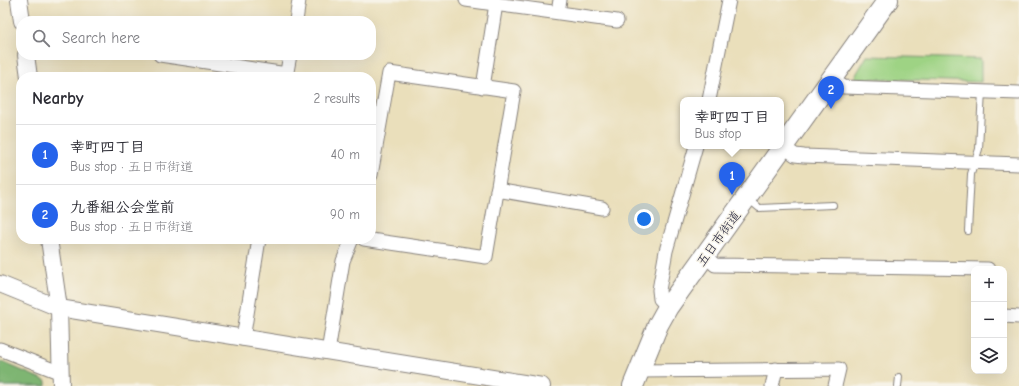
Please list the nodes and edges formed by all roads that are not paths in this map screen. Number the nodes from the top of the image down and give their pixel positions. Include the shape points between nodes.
1 (19, 0) edge
2 (299, 0) edge
3 (466, 0) edge
4 (728, 0) edge
5 (888, 0) edge
6 (496, 4) junction
7 (559, 6) edge
8 (21, 16) edge
9 (297, 16) edge
10 (617, 21) dead end
11 (27, 60) edge
12 (190, 60) edge
13 (289, 60) edge
14 (28, 72) edge
15 (262, 72) edge
16 (287, 72) edge
17 (831, 79) junction
18 (484, 87) junction
19 (982, 90) junction
20 (1019, 93) edge
21 (710, 97) edge
22 (376, 139) edge
23 (784, 147) joint
24 (695, 149) edge
25 (783, 149) edge
26 (976, 163) junction
27 (1019, 164) edge
28 (497, 190) junction
29 (747, 198) junction
30 (834, 205) dead end
31 (602, 208) dead end
32 (968, 231) dead end
33 (376, 241) edge
34 (50, 244) edge
35 (258, 244) edge
36 (350, 244) edge
37 (705, 256) junction
38 (971, 269) edge
39 (0, 284) edge
40 (668, 307) junction
41 (59, 308) junction
42 (1007, 316) edge
43 (1019, 317) edge
44 (242, 339) junction
45 (0, 349) edge
46 (328, 352) junction
47 (776, 369) junction
48 (899, 377) dead end
49 (636, 378) edge
50 (61, 380) edge
51 (542, 386) edge
52 (772, 386) edge
53 (835, 386) edge
54 (898, 386) edge

1 - 8 street
2 - 9 street
3 - 6 street
4 - 21 street
5 - 17 main road, 五日市街道
6 - 7 street
6 - 18 street
7 - 10 street
11 - 14 street
12 - 15 street
13 - 16 street
17 - 19 street via 844,86
17 - 23 main road, 五日市街道
18 - 22 street via 388,73
18 - 28 street via 514,91
19 - 20 street
19 - 26 lane
23 - 26 street via 795,155 804,156
24 - 40 street via 666,251 659,290 660,299
25 - 29 main road, 五日市街道
26 - 27 street
26 - 32 lane via 971,174
28 - 31 street
28 - 33 street via 486,257
29 - 30 lane via 759,208
29 - 37 main road, 五日市街道
34 - 41 street
35 - 44 street
36 - 46 street via 342,261
37 - 38 street via 715,265
37 - 40 main road, 五日市街道
39 - 41 street
40 - 49 main road, 五日市街道
41 - 44 street
41 - 50 street
42 - 43 street
44 - 46 street
45 - 50 street
46 - 51 street
47 - 49 street
47 - 52 street
47 - 53 street via 839,370
48 - 54 lane

